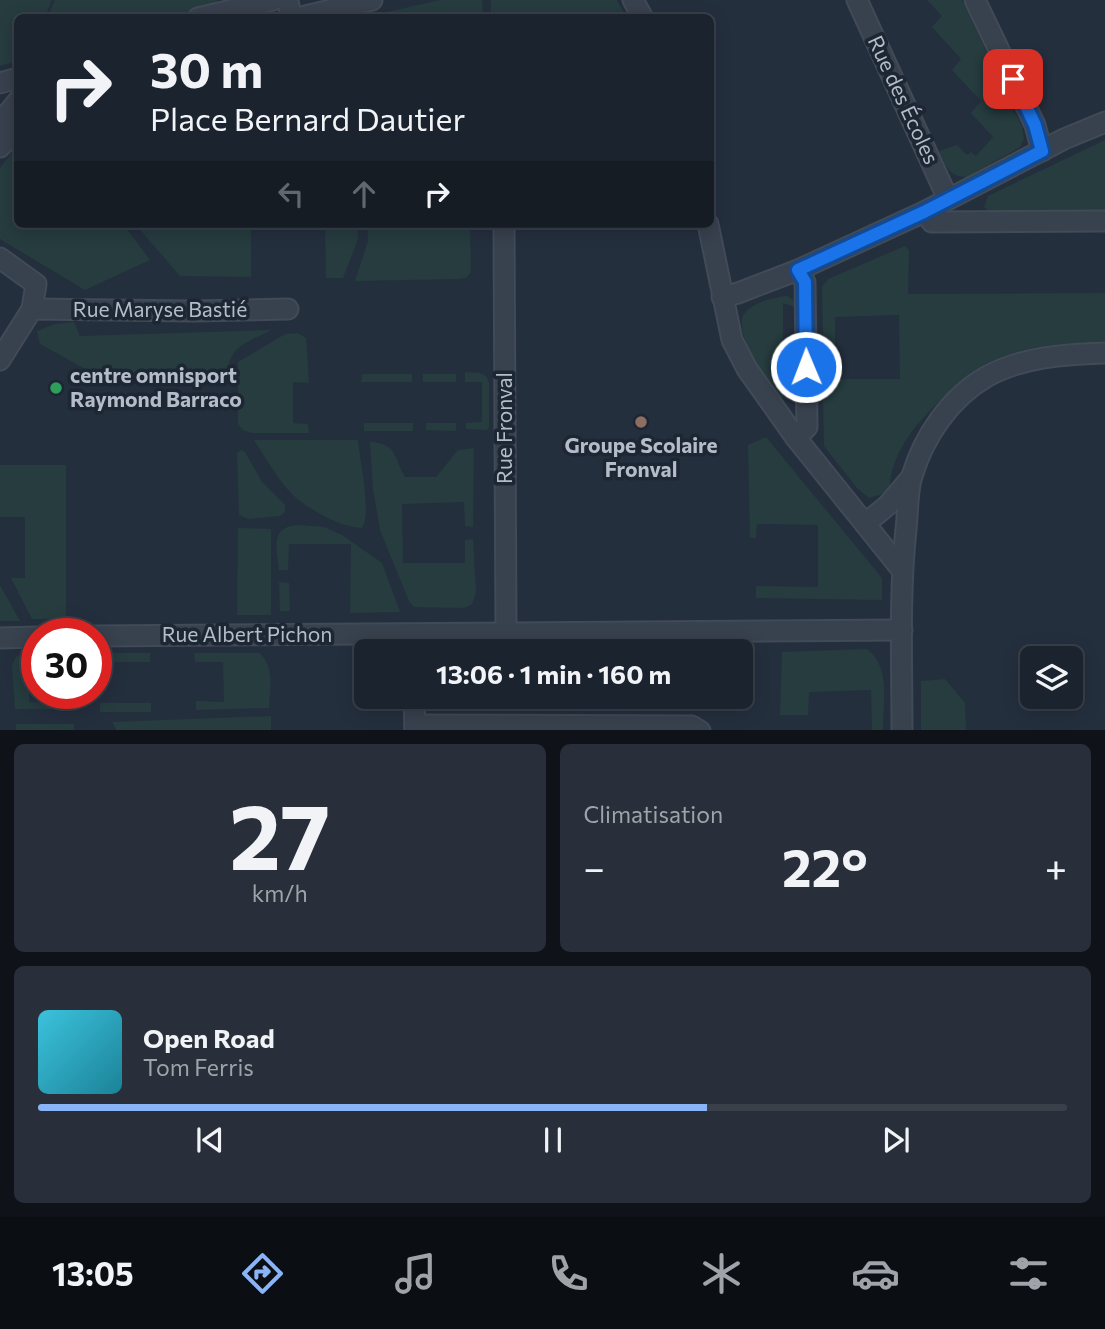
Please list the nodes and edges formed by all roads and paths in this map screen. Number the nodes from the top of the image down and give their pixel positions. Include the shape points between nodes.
1 (273, 0) edge
2 (372, 0) edge
3 (857, 0) edge
4 (975, 0) edge
5 (215, 14) edge
6 (314, 14) edge
7 (14, 106) edge
8 (1105, 122) edge
9 (0, 123) edge
10 (14, 132) edge
11 (0, 147) edge
12 (1042, 151) junction
13 (948, 199) junction
14 (924, 212) junction
15 (1105, 221) edge
16 (504, 228) edge
17 (709, 228) edge
18 (0, 258) edge
19 (798, 270) junction
20 (722, 297) junction
21 (32, 309) junction
22 (288, 309) dead end
23 (1105, 353) edge
24 (0, 360) edge
25 (796, 438) junction
26 (911, 478) junction
27 (865, 524) junction
28 (902, 570) junction
29 (902, 630) junction
30 (506, 632) junction
31 (112, 636) edge
32 (21, 637) edge
33 (0, 638) edge
34 (440, 639) edge
35 (354, 641) edge
36 (414, 709) edge
37 (415, 728) edge
38 (642, 729) edge
39 (700, 730) edge
40 (902, 730) edge

1 - 5 street
2 - 6 street
3 - 13 street, Rue des Écoles
4 - 12 street via 1035,125
7 - 9 street
8 - 12 street
10 - 11 street
12 - 13 street
13 - 14 street
14 - 15 street via 932,222
14 - 19 street
16 - 30 street, Rue Fronval
17 - 20 street
18 - 21 street via 36,284
19 - 20 street
19 - 25 street via 805,282 807,427
20 - 25 street via 733,340 747,369
21 - 22 street, Rue Maryse Bastié
21 - 24 street
23 - 26 street via 1069,354 1019,364 987,377 935,424
25 - 27 street
26 - 27 street
26 - 28 street
27 - 28 street
28 - 29 street
29 - 30 street, Rue Albert Pichon
29 - 40 street
30 - 34 street, Rue Albert Pichon
31 - 35 street, Rue Albert Pichon
32 - 33 street
36 - 37 street
37 - 38 street
38 - 39 street via 692,726

